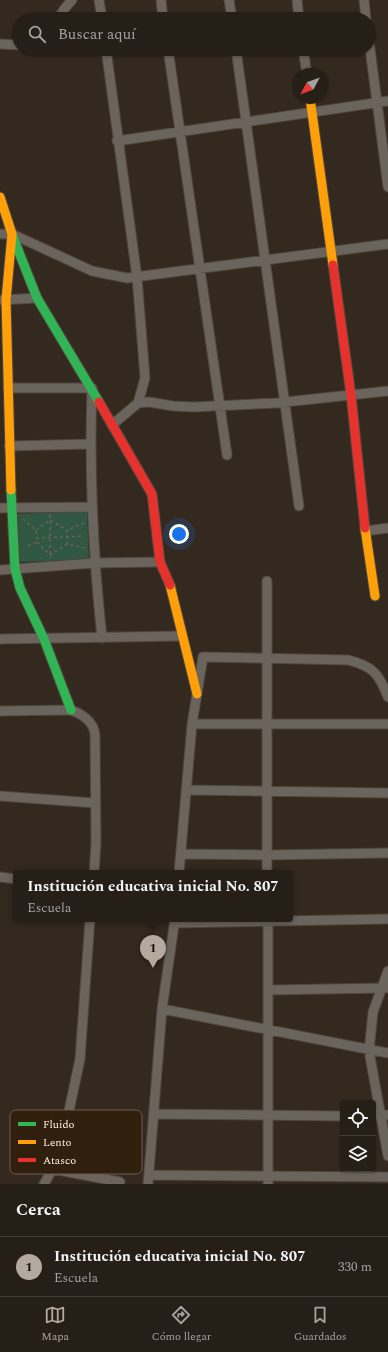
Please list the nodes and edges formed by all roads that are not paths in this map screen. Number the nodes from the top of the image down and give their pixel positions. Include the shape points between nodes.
1 (72, 0) edge
2 (99, 0) edge
3 (161, 0) edge
4 (229, 0) edge
5 (297, 0) edge
6 (364, 0) edge
7 (62, 12) edge
8 (101, 12) edge
9 (163, 12) edge
10 (231, 12) edge
11 (298, 12) edge
12 (365, 12) edge
13 (0, 44) edge
14 (12, 45) edge
15 (107, 56) edge
16 (169, 56) edge
17 (237, 56) edge
18 (304, 56) edge
19 (371, 56) edge
20 (306, 68) edge
21 (388, 101) edge
22 (377, 103) junction
23 (311, 104) edge
24 (312, 112) junction
25 (246, 122) junction
26 (180, 132) junction
27 (117, 141) junction
28 (388, 187) edge
29 (0, 197) edge
30 (0, 234) edge
31 (12, 234) junction
32 (388, 244) edge
33 (330, 252) junction
34 (265, 260) junction
35 (200, 269) junction
36 (136, 277) junction
37 (37, 298) junction
38 (3, 300) edge
39 (8, 388) junction
40 (92, 388) junction
41 (388, 391) edge
42 (351, 395) junction
43 (284, 402) junction
44 (138, 403) junction
45 (220, 406) junction
46 (112, 425) junction
47 (90, 444) junction
48 (9, 446) junction
49 (227, 455) dead end
50 (299, 506) dead end
51 (92, 507) junction
52 (0, 508) edge
53 (12, 508) junction
54 (388, 528) edge
55 (365, 531) junction
56 (160, 562) junction
57 (94, 563) junction
58 (0, 570) edge
59 (15, 570) junction
60 (267, 581) dead end
61 (376, 596) dead end
62 (181, 636) junction
63 (102, 638) junction
64 (0, 639) edge
65 (44, 639) junction
66 (267, 659) junction
67 (197, 694) junction
68 (388, 697) edge
69 (70, 710) junction
70 (0, 711) edge
71 (192, 724) junction
72 (267, 724) junction
73 (388, 724) edge
74 (186, 790) junction
75 (267, 791) junction
76 (388, 793) edge
77 (0, 796) edge
78 (95, 803) junction
79 (388, 853) edge
80 (181, 854) junction
81 (267, 855) junction
82 (94, 870) edge
83 (179, 870) edge
84 (268, 870) edge
85 (0, 877) edge
86 (13, 879) edge
87 (388, 919) edge
88 (293, 920) edge
89 (90, 922) edge
90 (175, 922) edge
91 (268, 922) edge
92 (388, 971) edge
93 (385, 988) edge
94 (268, 990) junction
95 (162, 1009) junction
96 (268, 1030) junction
97 (369, 1050) junction
98 (388, 1053) edge
99 (69, 1110) edge
100 (154, 1114) junction
101 (381, 1115) edge
102 (268, 1116) junction
103 (340, 1116) edge
104 (388, 1156) edge
105 (50, 1174) edge
106 (79, 1174) edge
107 (388, 1176) edge
108 (149, 1180) edge
109 (268, 1181) edge
110 (120, 1182) dead end
111 (44, 1184) edge

1 - 7 street
2 - 8 street
3 - 9 street
4 - 10 street
5 - 11 street
6 - 12 street
13 - 14 street
15 - 27 street
16 - 26 street
17 - 25 street
18 - 20 street
19 - 22 street
21 - 22 street
22 - 24 street
22 - 28 street
23 - 24 street
24 - 25 street
24 - 33 street
25 - 26 street
25 - 34 street
26 - 27 street
26 - 35 street
27 - 36 street
29 - 31 street
30 - 31 street
31 - 36 street via 92,271 127,278
31 - 37 street
31 - 38 street
32 - 33 street
33 - 34 street
33 - 42 street
34 - 35 street
34 - 43 street
35 - 36 street
35 - 45 street
36 - 44 street via 145,378
37 - 38 street
37 - 40 street
38 - 39 street
39 - 40 street
39 - 48 street
40 - 46 street
40 - 47 street
41 - 42 street
42 - 43 street
42 - 55 street
43 - 45 street
43 - 50 street
44 - 45 street
44 - 46 street
45 - 49 street
46 - 56 street via 152,494
47 - 48 street
47 - 51 street
48 - 53 street
51 - 53 street
51 - 57 street
52 - 53 street
53 - 59 street
54 - 55 street
55 - 61 street
56 - 57 street
56 - 62 street via 170,586
57 - 59 street
57 - 63 street
58 - 59 street
59 - 65 street via 20,588
60 - 66 street
62 - 63 street
62 - 67 street
63 - 65 street
64 - 65 street
65 - 69 street
66 - 67 street via 203,656
66 - 68 street via 348,660 364,664 380,677
66 - 72 street
67 - 71 street
69 - 70 street
69 - 78 street via 86,719 94,732
71 - 72 street
71 - 74 street
72 - 73 street
72 - 75 street
74 - 75 street
74 - 80 street
75 - 76 street
75 - 81 street
77 - 78 street
78 - 82 street
79 - 81 street
80 - 81 street
80 - 83 street
81 - 84 street
85 - 86 street
87 - 88 street
89 - 99 street via 80,1059
90 - 95 street
91 - 94 street
92 - 93 street
93 - 94 street
93 - 97 street via 373,1012
94 - 96 street
95 - 96 street
95 - 100 street
96 - 97 street
96 - 102 street
97 - 98 street
97 - 101 street
100 - 102 street
100 - 108 street
101 - 104 street
102 - 103 street
102 - 109 street
105 - 111 street
106 - 110 street
107 - 109 street
108 - 109 street

